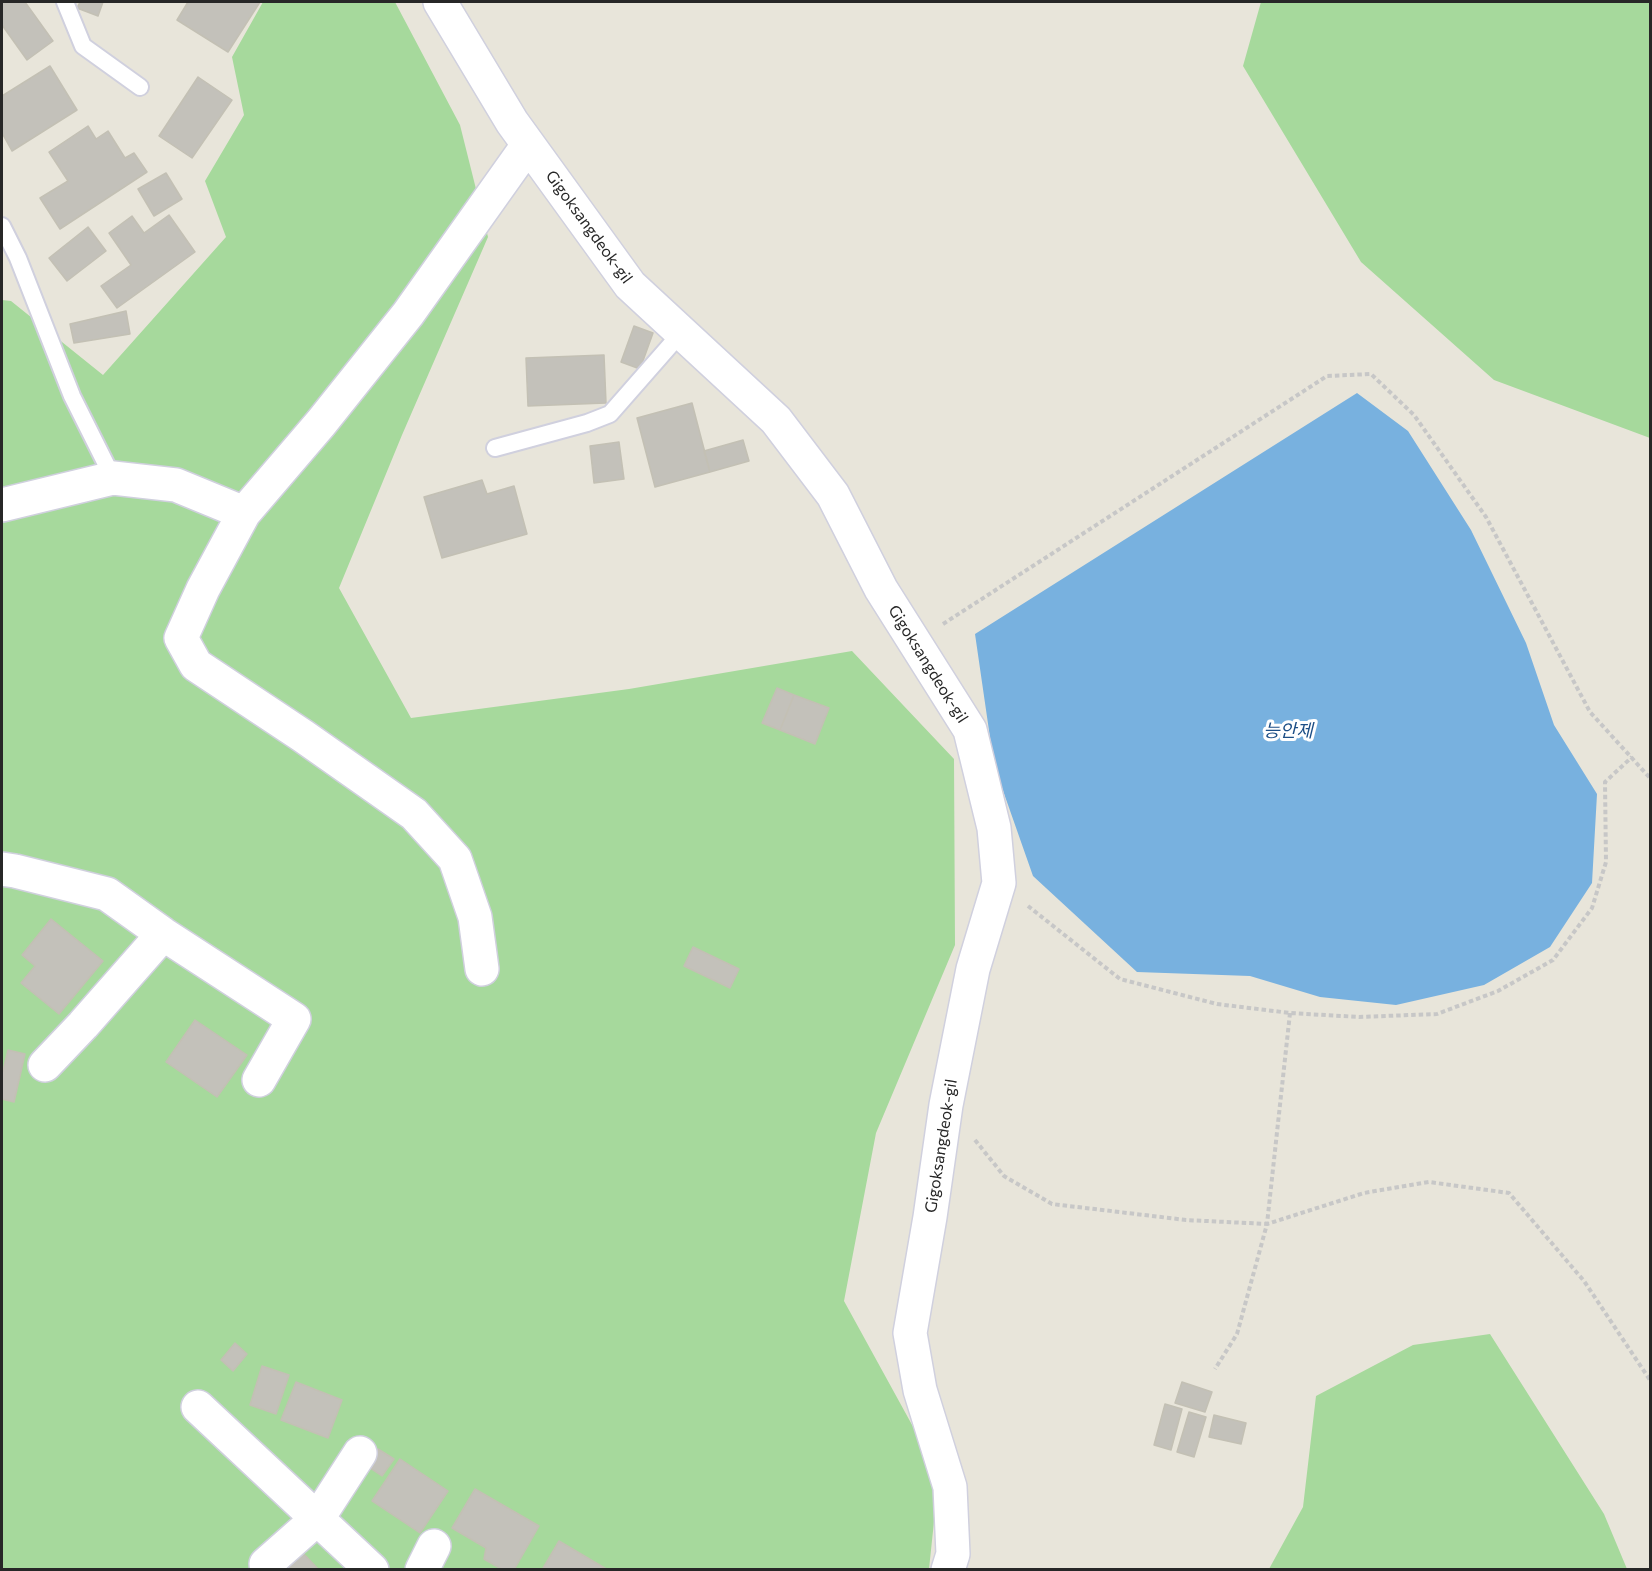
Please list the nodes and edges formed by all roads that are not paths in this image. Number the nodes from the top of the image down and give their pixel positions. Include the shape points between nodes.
1 (65, 2) edge
2 (440, 2) edge
3 (140, 87) dead end
4 (528, 145) junction
5 (2, 226) edge
6 (681, 333) junction
7 (495, 448) dead end
8 (113, 478) junction
9 (2, 505) edge
10 (244, 513) junction
11 (2, 869) edge
12 (164, 934) junction
13 (482, 969) dead end
14 (45, 1065) dead end
15 (259, 1080) dead end
16 (198, 1407) dead end
17 (360, 1453) dead end
18 (318, 1518) junction
19 (266, 1564) dead end
20 (372, 1569) edge
21 (948, 1569) edge

1 - 3 lane via 83,46
2 - 4 street, Gigoksangdeok-gil
4 - 6 street, Gigoksangdeok-gil via 630,285
4 - 10 street via 408,315
5 - 8 lane via 72,396
6 - 7 lane via 610,414
6 - 21 street, Gigoksangdeok-gil via 776,420 833,495 881,589 970,730 994,828 999,883 973,969 946,1104 910,1332 920,1390 950,1487 953,1554
8 - 9 street
8 - 10 street via 176,484
10 - 13 street via 181,638 196,665 414,814 455,859 475,917
11 - 12 street via 108,894
12 - 14 street
12 - 15 street via 294,1019
16 - 18 street
17 - 18 street
18 - 19 street
18 - 20 street

